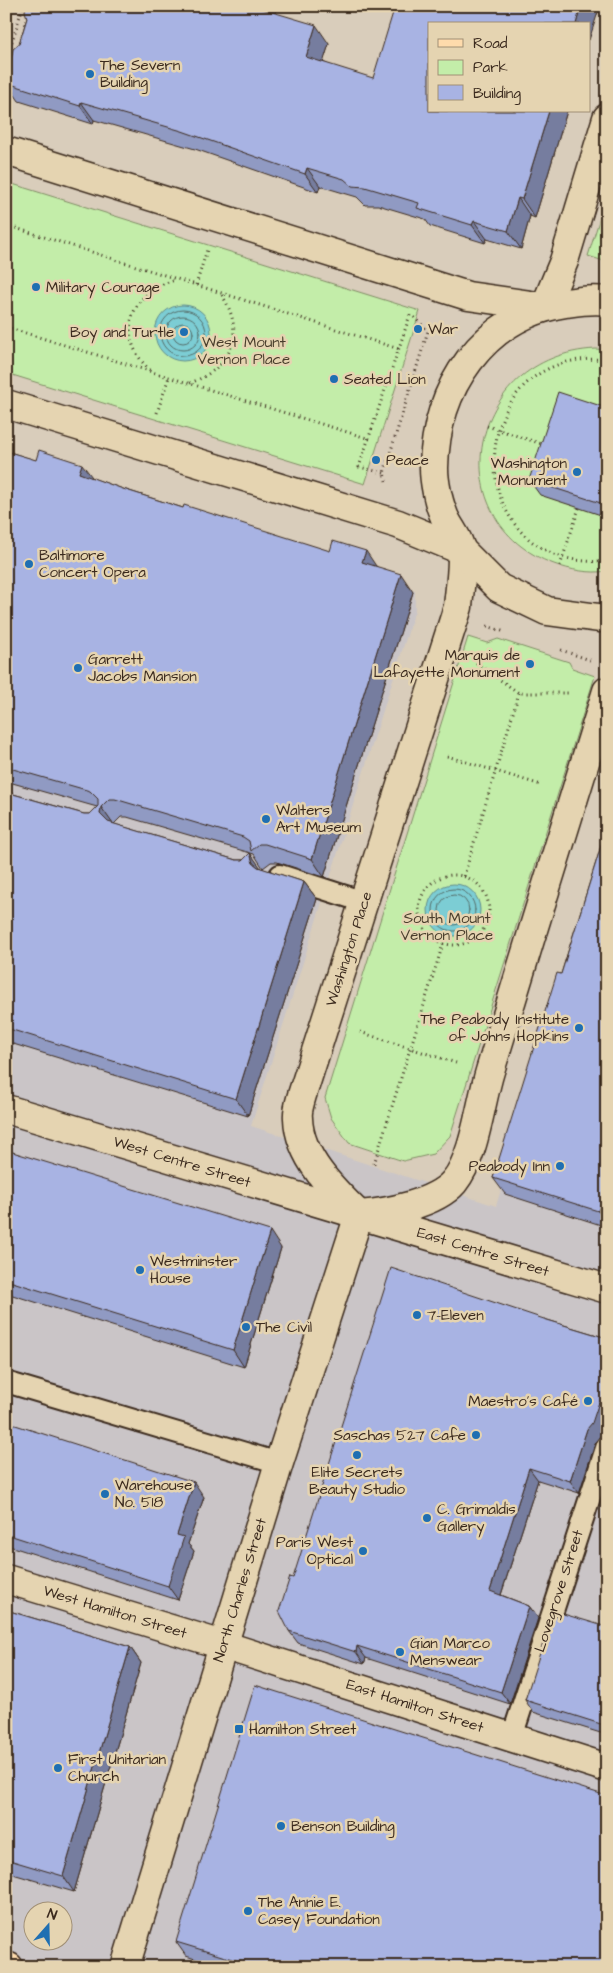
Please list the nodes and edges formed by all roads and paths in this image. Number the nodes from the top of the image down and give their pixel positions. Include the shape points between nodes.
1 (23, 6) edge
2 (6, 61) edge
3 (607, 118) edge
4 (6, 152) edge
5 (6, 225) edge
6 (208, 246) dead end
7 (178, 279) junction
8 (196, 285) junction
9 (220, 292) junction
10 (607, 301) edge
11 (545, 307) junction
12 (434, 326) dead end
13 (6, 327) edge
14 (428, 331) junction
15 (399, 349) junction
16 (607, 360) edge
17 (152, 372) junction
18 (169, 378) junction
19 (190, 384) junction
20 (6, 404) edge
21 (156, 419) dead end
22 (487, 426) dead end
23 (498, 430) junction
24 (370, 439) junction
25 (547, 446) edge
26 (384, 473) junction
27 (386, 480) dead end
28 (579, 508) edge
29 (461, 550) junction
30 (563, 556) junction
31 (607, 561) edge
32 (560, 566) dead end
33 (607, 617) edge
34 (484, 670) dead end
35 (607, 691) edge
36 (567, 693) dead end
37 (518, 694) junction
38 (413, 745) junction
39 (495, 771) junction
40 (574, 797) junction
41 (274, 873) edge
42 (464, 876) junction
43 (364, 902) junction
44 (443, 944) junction
45 (326, 1020) junction
46 (411, 1048) junction
47 (489, 1074) junction
48 (7, 1112) edge
49 (374, 1164) dead end
50 (359, 1215) junction
51 (607, 1290) edge
52 (6, 1382) edge
53 (607, 1445) edge
54 (278, 1463) junction
55 (6, 1579) edge
56 (223, 1645) junction
57 (512, 1737) junction
58 (607, 1768) edge
59 (124, 1967) edge

1 - 2 path
3 - 11 main road via 564,261
4 - 11 main road via 468,296
5 - 7 path
6 - 8 path
7 - 8 path
7 - 17 path via 149,290 138,302 132,317 133,348
8 - 9 path
9 - 15 path
9 - 19 path via 231,308 235,327 232,347 222,364 207,377
10 - 11 main road via 592,299
11 - 29 main road, Washington Place via 506,325 474,353 451,388 437,428 434,470 442,512
12 - 14 path
13 - 17 path
14 - 15 path via 410,314
14 - 26 path
15 - 24 path
16 - 23 path via 575,361 556,366 538,376 510,404
17 - 18 path
18 - 19 path
18 - 21 path
19 - 24 path
20 - 29 main road via 398,524
22 - 23 path
23 - 25 path
23 - 30 path via 493,448 493,467 502,504 525,535
24 - 26 path via 359,467
26 - 27 path
28 - 30 path
29 - 33 main road via 499,588 547,611
29 - 38 main road, Washington Place via 458,607
30 - 31 path
30 - 32 path
34 - 37 path
35 - 40 main road
36 - 37 path
37 - 39 path
38 - 39 path
38 - 43 main road, Washington Place
39 - 40 path
39 - 42 path
40 - 47 main road
41 - 43 lane
42 - 44 path via 450,874 437,878 426,887 420,899 420,919 425,930
42 - 44 path via 483,889 489,905 487,922 476,938 466,944
43 - 45 main road, Washington Place
44 - 46 path
45 - 46 path
45 - 50 main road, Washington Place via 302,1095 298,1117 300,1135 328,1185
46 - 47 path
46 - 49 path
47 - 50 main road via 470,1151 454,1182 418,1204
48 - 50 main road, West Centre Street
50 - 51 main road, East Centre Street
50 - 54 main road, North Charles Street
52 - 54 lane
53 - 57 lane, Lovegrove Street
54 - 56 main road, North Charles Street
55 - 56 main road, West Hamilton Street
56 - 57 main road, East Hamilton Street
56 - 59 main road, North Charles Street
57 - 58 main road, East Hamilton Street

